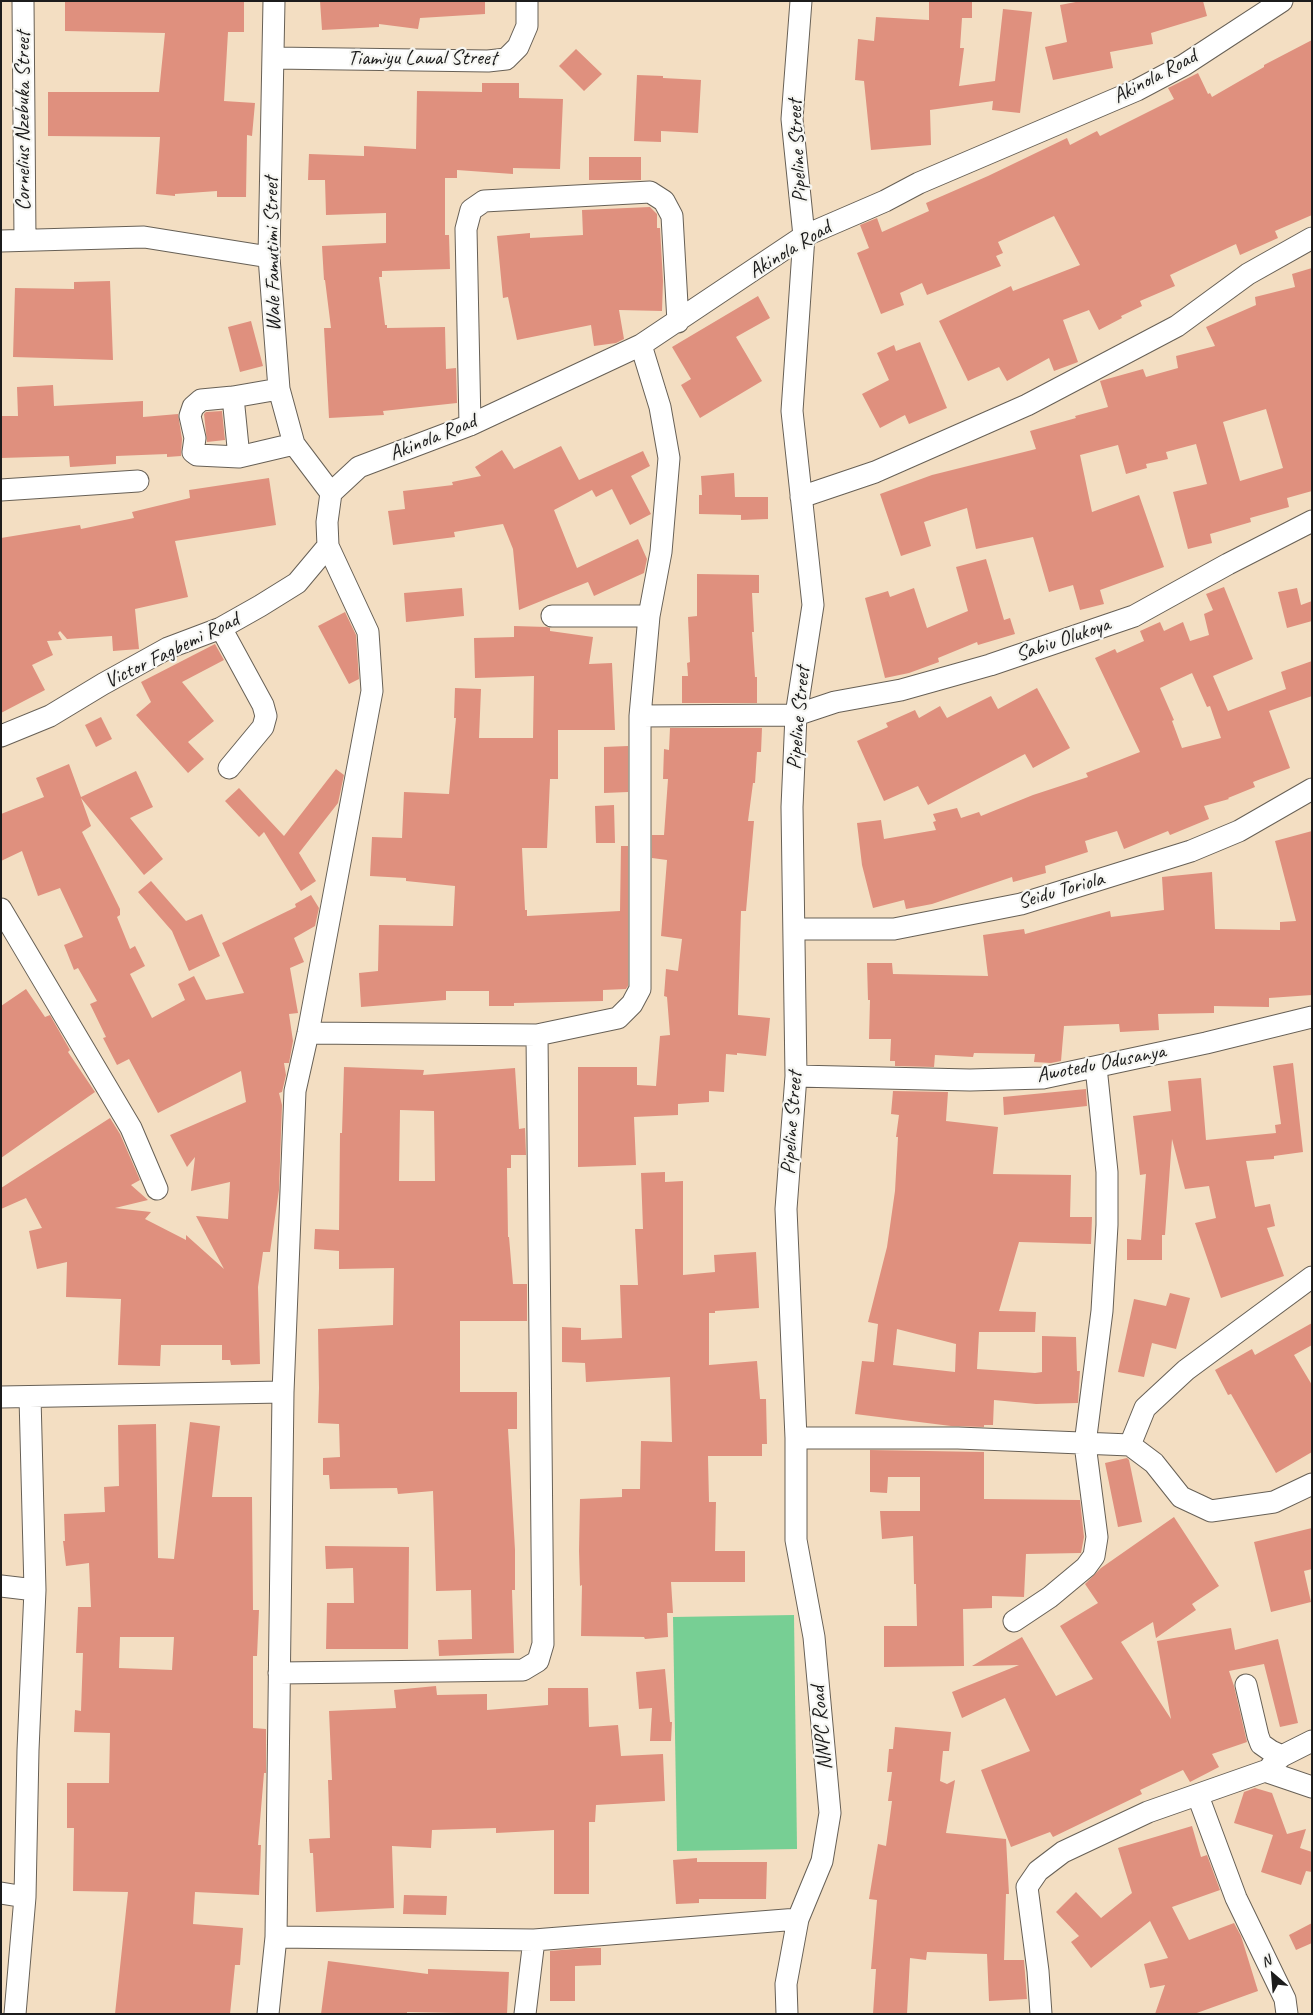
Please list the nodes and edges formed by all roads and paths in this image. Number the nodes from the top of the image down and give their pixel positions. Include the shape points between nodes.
1 (22, 1) edge
2 (274, 1) edge
3 (527, 1) edge
4 (801, 1) edge
5 (1282, 1) edge
6 (274, 58) junction
7 (804, 236) junction
8 (1312, 238) edge
9 (24, 240) junction
10 (1, 241) edge
11 (269, 257) junction
12 (678, 322) junction
13 (641, 345) junction
14 (279, 389) junction
15 (233, 397) junction
16 (470, 424) junction
17 (294, 444) junction
18 (239, 457) junction
19 (138, 481) dead end
20 (1, 490) edge
21 (331, 493) junction
22 (801, 497) junction
23 (1312, 521) edge
24 (328, 546) junction
25 (552, 616) dead end
26 (649, 616) junction
27 (221, 628) junction
28 (796, 715) junction
29 (640, 716) junction
30 (1, 736) edge
31 (229, 768) dead end
32 (1312, 789) edge
33 (1, 909) edge
34 (794, 929) junction
35 (1312, 1017) edge
36 (308, 1033) junction
37 (537, 1035) junction
38 (1096, 1067) junction
39 (796, 1076) junction
40 (157, 1189) dead end
41 (1312, 1277) edge
42 (282, 1392) junction
43 (1, 1397) edge
44 (30, 1397) junction
45 (796, 1438) junction
46 (1085, 1444) junction
47 (1130, 1446) junction
48 (1312, 1484) edge
49 (1, 1586) edge
50 (35, 1590) junction
51 (1014, 1621) dead end
52 (279, 1673) junction
53 (1246, 1685) dead end
54 (1312, 1741) edge
55 (1282, 1756) junction
56 (1265, 1771) junction
57 (1312, 1787) edge
58 (1198, 1796) junction
59 (1, 1893) edge
60 (25, 1897) junction
61 (798, 1918) junction
62 (276, 1937) junction
63 (534, 1940) junction
64 (15, 2014) edge
65 (268, 2014) edge
66 (526, 2014) edge
67 (787, 2014) edge
68 (1041, 2014) edge
69 (1287, 2014) edge

1 - 9 street, Cornelius Nzebuka Street
2 - 6 street, Wale Famutimi Street
3 - 6 street, Tiamiyu Lawal Street via 527,26 518,47 506,59
4 - 7 street, Pipeline Street via 792,119
5 - 7 street, Akinola Road via 1184,65 1137,90
6 - 11 street, Wale Famutimi Street
7 - 12 street, Akinola Road
7 - 22 street, Pipeline Street via 792,412
8 - 22 street via 1248,274 1177,326 1027,405 875,472
9 - 10 street
9 - 11 street via 144,237
11 - 14 street, Wale Famutimi Street
12 - 13 street, Akinola Road
12 - 16 street via 672,216 664,201 650,192 484,201 470,210 466,229
13 - 16 street, Akinola Road
13 - 26 street via 660,407 669,458 661,552
14 - 15 street
14 - 17 street, Wale Famutimi Street
15 - 18 street
15 - 18 street via 201,400 193,407 190,416 195,438 193,452 197,455
16 - 21 street, Akinola Road via 359,468
17 - 18 street
17 - 21 street, Wale Famutimi Street
19 - 20 street
21 - 24 street
22 - 28 street, Pipeline Street via 812,605
23 - 28 street, Sabiu Olukoya via 1134,616 990,665 901,690 835,702
24 - 27 street, Victor Fagbemi Road via 297,583
24 - 36 street via 368,632 372,691
25 - 26 street
26 - 29 street
27 - 30 street, Victor Fagbemi Road via 168,648 50,716
27 - 31 street via 266,716 263,727
28 - 29 street, Sabiu Olukoya
28 - 34 street, Pipeline Street via 792,807
29 - 37 street via 640,989 632,1004 618,1018
32 - 34 street, Seidu Toriola via 1239,831 1191,850 1021,904 894,929
33 - 40 street via 131,1128
34 - 39 street, Pipeline Street
35 - 38 street, Awotedu Odusanya
36 - 37 street
36 - 42 street via 295,1091
37 - 52 street via 543,1644 538,1661 523,1670
38 - 39 street, Awotedu Odusanya via 1043,1078 1016,1079
38 - 46 street via 1107,1172 1107,1225 1102,1311
39 - 45 street, Pipeline Street via 786,1209
41 - 47 street via 1186,1370 1145,1408
42 - 44 street
42 - 52 street
43 - 44 street
44 - 50 street
45 - 46 street via 958,1438
45 - 61 street, NNPC Road via 796,1540 814,1637 830,1813 822,1862
46 - 47 street
46 - 51 street via 1097,1537 1094,1556 1070,1581
47 - 48 street via 1154,1463 1181,1497 1211,1511 1274,1502
49 - 50 street
50 - 60 street
52 - 62 street
53 - 55 street via 1261,1744
54 - 55 street
55 - 56 street
56 - 57 street
56 - 58 street
58 - 68 street via 1148,1812 1063,1852 1038,1871 1028,1888
58 - 69 street via 1236,1898 1285,1999
59 - 60 street
60 - 64 street
61 - 63 street
61 - 67 street, NNPC Road via 786,1984
62 - 63 street
62 - 65 street
63 - 66 street

